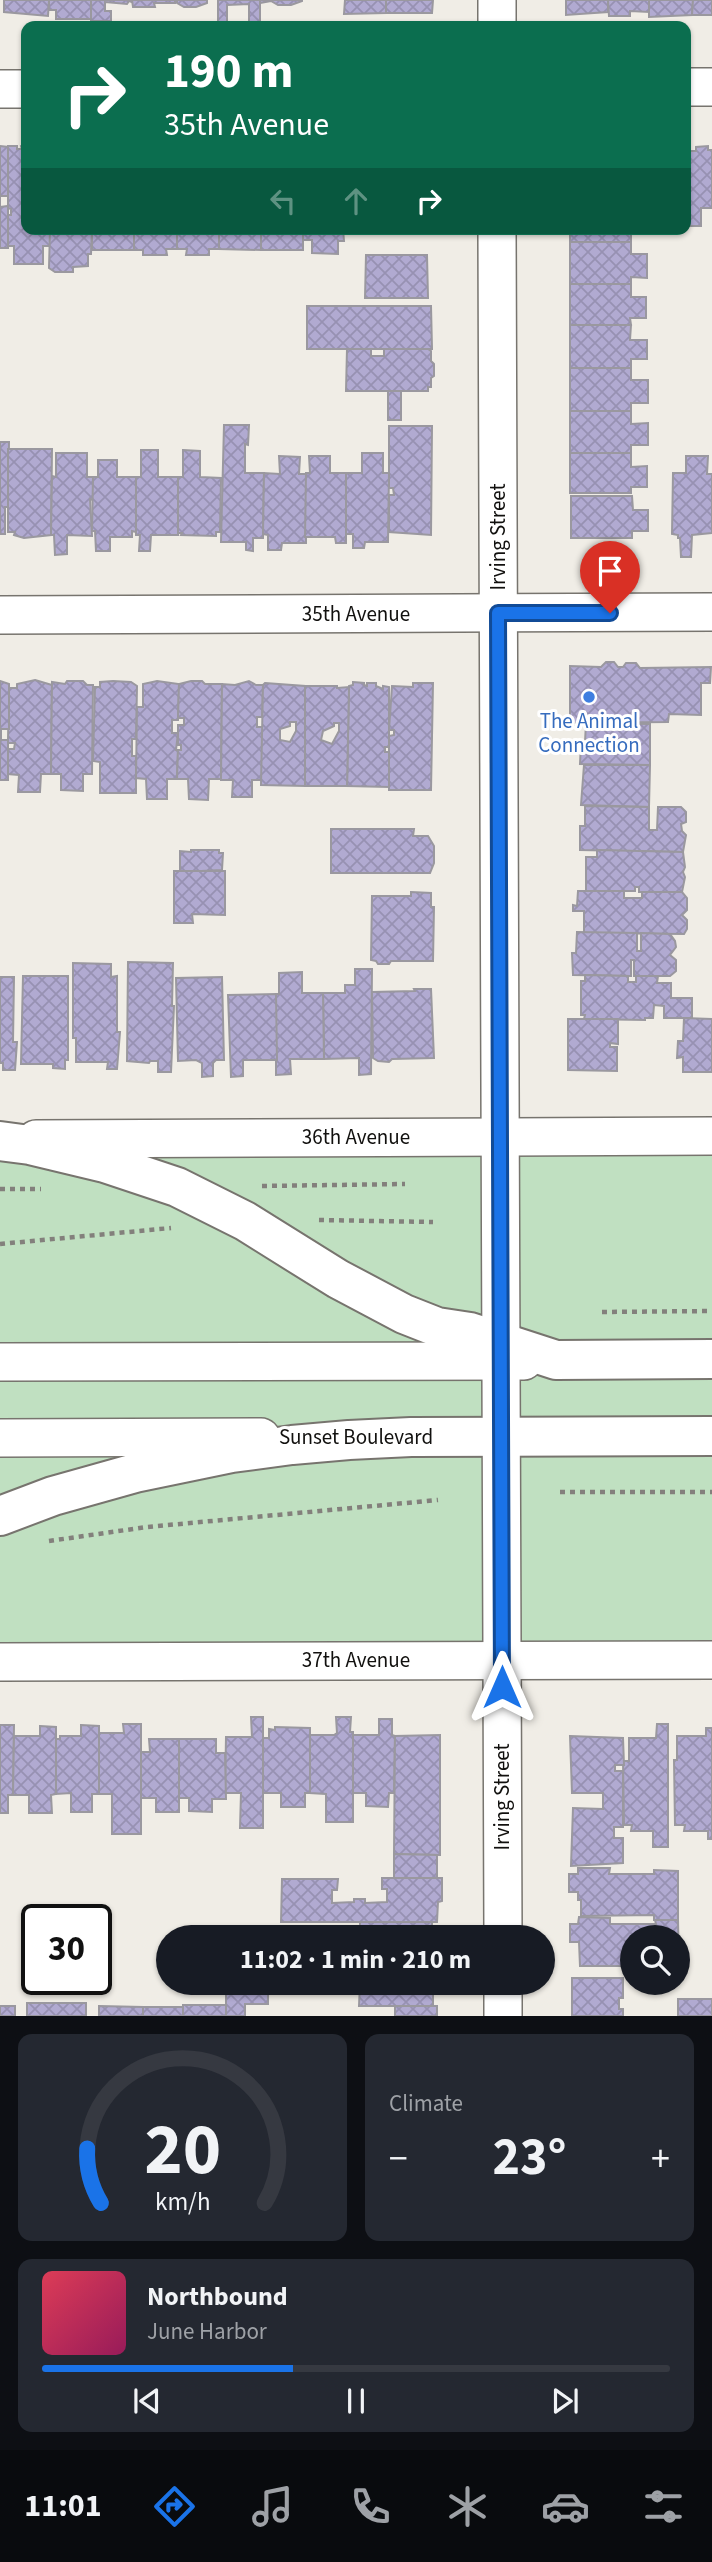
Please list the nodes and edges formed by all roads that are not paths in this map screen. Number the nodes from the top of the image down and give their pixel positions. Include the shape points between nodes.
1 (496, 0) edge
2 (497, 21) edge
3 (691, 87) edge
4 (712, 87) edge
5 (0, 89) edge
6 (21, 89) edge
7 (497, 235) edge
8 (712, 612) edge
9 (498, 613) junction
10 (0, 615) edge
11 (712, 1136) edge
12 (500, 1137) junction
13 (0, 1140) edge
14 (501, 1352) junction
15 (712, 1359) edge
16 (0, 1362) edge
17 (712, 1436) edge
18 (411, 1437) junction
19 (501, 1437) junction
20 (0, 1438) edge
21 (0, 1516) edge
22 (502, 1660) junction
23 (712, 1660) edge
24 (0, 1662) edge
25 (503, 1925) edge
26 (503, 1995) edge
27 (503, 2016) edge

1 - 2 street
3 - 4 street
5 - 6 street
7 - 9 street, Irving Street
8 - 9 street, 35th Avenue
9 - 10 street, 35th Avenue
9 - 12 street, Irving Street
11 - 12 street, 36th Avenue
12 - 13 street, 36th Avenue
12 - 14 street, Irving Street
13 - 14 main road via 105,1163 177,1187 214,1203 404,1314 437,1327 470,1332
14 - 15 main road via 556,1360
14 - 16 street
14 - 19 street, Irving Street
17 - 19 main road, Sunset Boulevard
18 - 19 main road, Sunset Boulevard
18 - 20 street, Sunset Boulevard
18 - 21 main road via 292,1446 185,1462 63,1493
19 - 22 street, Irving Street
22 - 23 street, 37th Avenue
22 - 24 street, 37th Avenue
22 - 25 street, Irving Street
26 - 27 street

